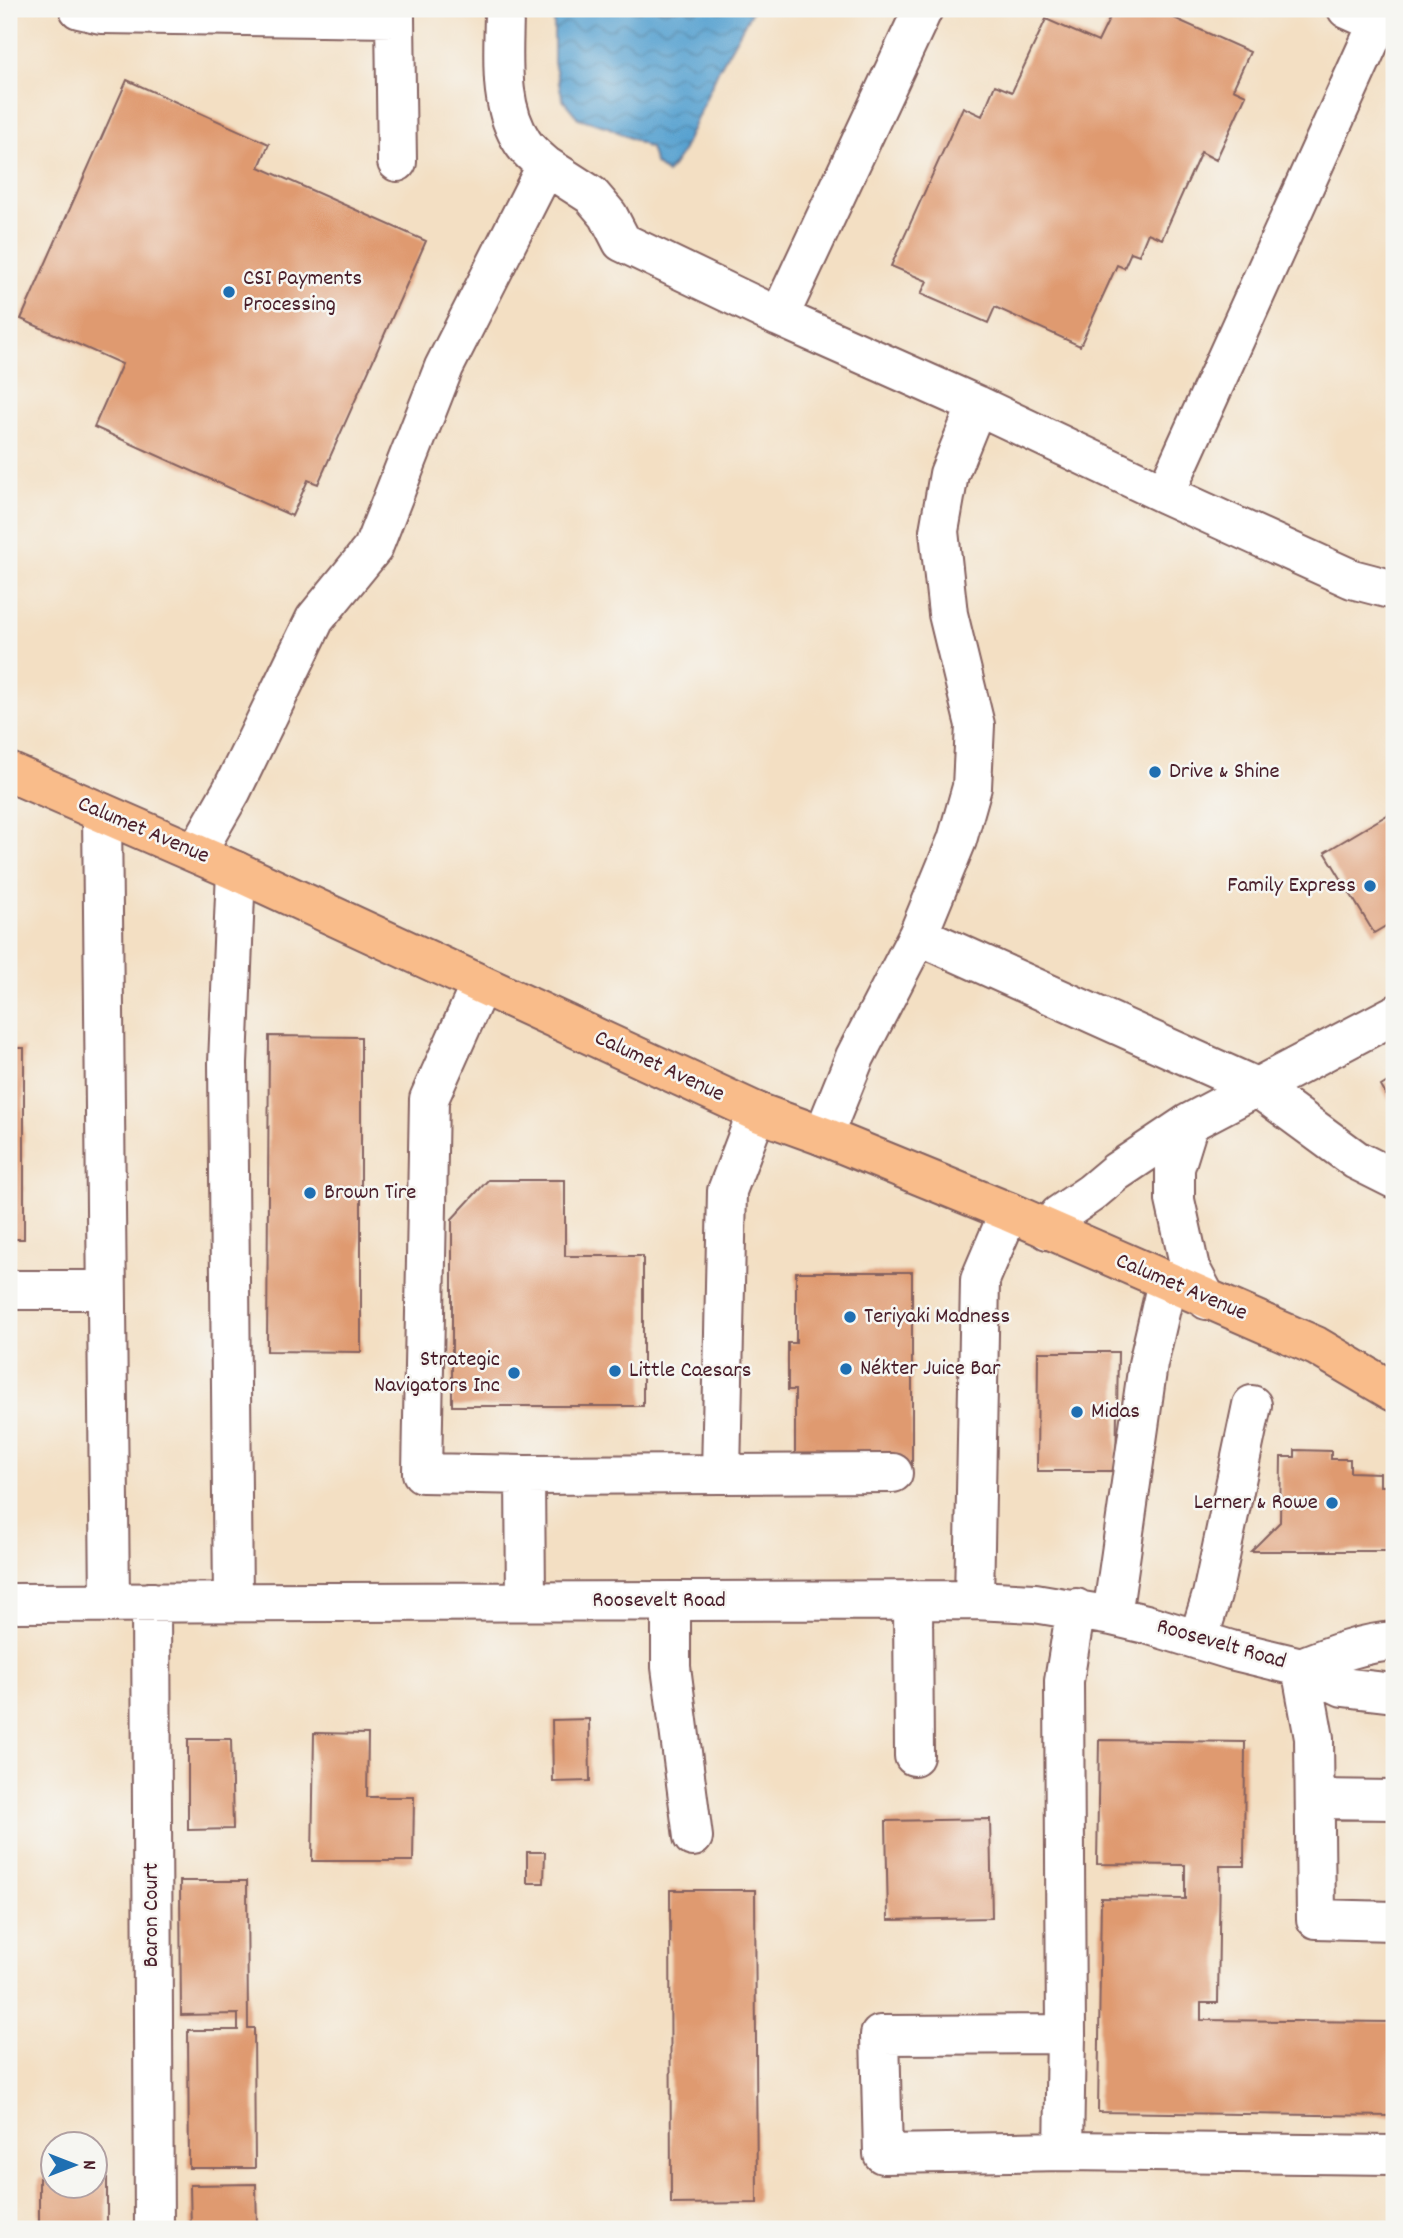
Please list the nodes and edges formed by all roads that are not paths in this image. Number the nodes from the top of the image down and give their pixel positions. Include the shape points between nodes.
1 (79, 9) edge
2 (504, 9) edge
3 (923, 9) edge
4 (1347, 9) edge
5 (395, 13) edge
6 (397, 162) dead end
7 (546, 166) junction
8 (779, 317) junction
9 (977, 405) junction
10 (1165, 494) junction
11 (1394, 590) edge
12 (9, 772) edge
13 (102, 813) junction
14 (196, 853) junction
15 (236, 871) junction
16 (918, 935) junction
17 (480, 985) junction
18 (1394, 1015) edge
19 (1258, 1088) junction
20 (757, 1112) junction
21 (1189, 1123) junction
22 (822, 1136) junction
23 (1394, 1179) edge
24 (1009, 1212) junction
25 (1048, 1230) junction
26 (1167, 1282) junction
27 (9, 1290) edge
28 (106, 1290) junction
29 (1207, 1300) junction
30 (1316, 1346) junction
31 (1394, 1362) edge
32 (1394, 1392) edge
33 (1252, 1405) dead end
34 (892, 1473) dead end
35 (721, 1474) junction
36 (525, 1475) junction
37 (913, 1600) junction
38 (974, 1600) junction
39 (526, 1601) junction
40 (671, 1601) junction
41 (110, 1602) junction
42 (151, 1602) junction
43 (233, 1602) junction
44 (9, 1603) edge
45 (1094, 1612) junction
46 (1198, 1640) junction
47 (1394, 1641) edge
48 (1301, 1667) junction
49 (1394, 1693) edge
50 (914, 1756) dead end
51 (1316, 1798) junction
52 (1394, 1800) edge
53 (693, 1838) dead end
54 (1394, 1921) edge
55 (1066, 2034) junction
56 (1064, 2151) junction
57 (1394, 2155) edge
58 (154, 2229) edge

1 - 5 street via 101,14
2 - 7 street via 505,90 510,115 524,144
3 - 8 street
4 - 10 street via 1378,23
5 - 6 street
7 - 8 street via 591,195 622,242
7 - 14 street via 444,367 373,548 315,620
8 - 9 street
9 - 10 street
9 - 16 street via 949,474 939,531 948,614 975,725 972,787 957,841
10 - 11 street via 1352,579
12 - 13 main road, Calumet Avenue
13 - 14 main road, Calumet Avenue
13 - 28 street
14 - 15 main road, Calumet Avenue
15 - 17 main road, Calumet Avenue
15 - 43 street via 228,1063
16 - 19 street
16 - 22 street via 855,1057
17 - 20 main road, Calumet Avenue
17 - 36 street via 429,1099 422,1473
18 - 19 street
19 - 21 street
19 - 23 street via 1356,1160
20 - 22 main road, Calumet Avenue
20 - 35 street via 727,1191
21 - 25 street via 1059,1215
21 - 29 street via 1175,1168 1175,1200 1190,1268
22 - 24 main road, Calumet Avenue
24 - 25 main road, Calumet Avenue
24 - 38 street via 980,1280
25 - 26 main road, Calumet Avenue
26 - 29 main road, Calumet Avenue
26 - 45 street
27 - 28 street
28 - 41 street
29 - 30 main road, Calumet Avenue
30 - 31 main road, Calumet Avenue
30 - 32 main road, Calumet Avenue
33 - 46 street via 1212,1595
34 - 35 street
35 - 36 street
36 - 39 street
37 - 38 street, Roosevelt Road
37 - 40 street, Roosevelt Road
37 - 50 street
38 - 45 street, Roosevelt Road
39 - 40 street, Roosevelt Road
39 - 43 street, Roosevelt Road
40 - 53 street via 671,1667
41 - 42 street, Roosevelt Road
41 - 44 street, Roosevelt Road
42 - 43 street, Roosevelt Road
42 - 58 street, Baron Court
45 - 46 street, Roosevelt Road
45 - 55 street via 1064,1681
46 - 48 street, Roosevelt Road
47 - 48 street, Roosevelt Road via 1354,1648
48 - 49 street, Roosevelt Road via 1343,1686
48 - 51 street via 1314,1738
51 - 52 street
51 - 54 street via 1316,1919
55 - 56 street
55 - 56 street via 880,2035 883,2154
56 - 57 street

